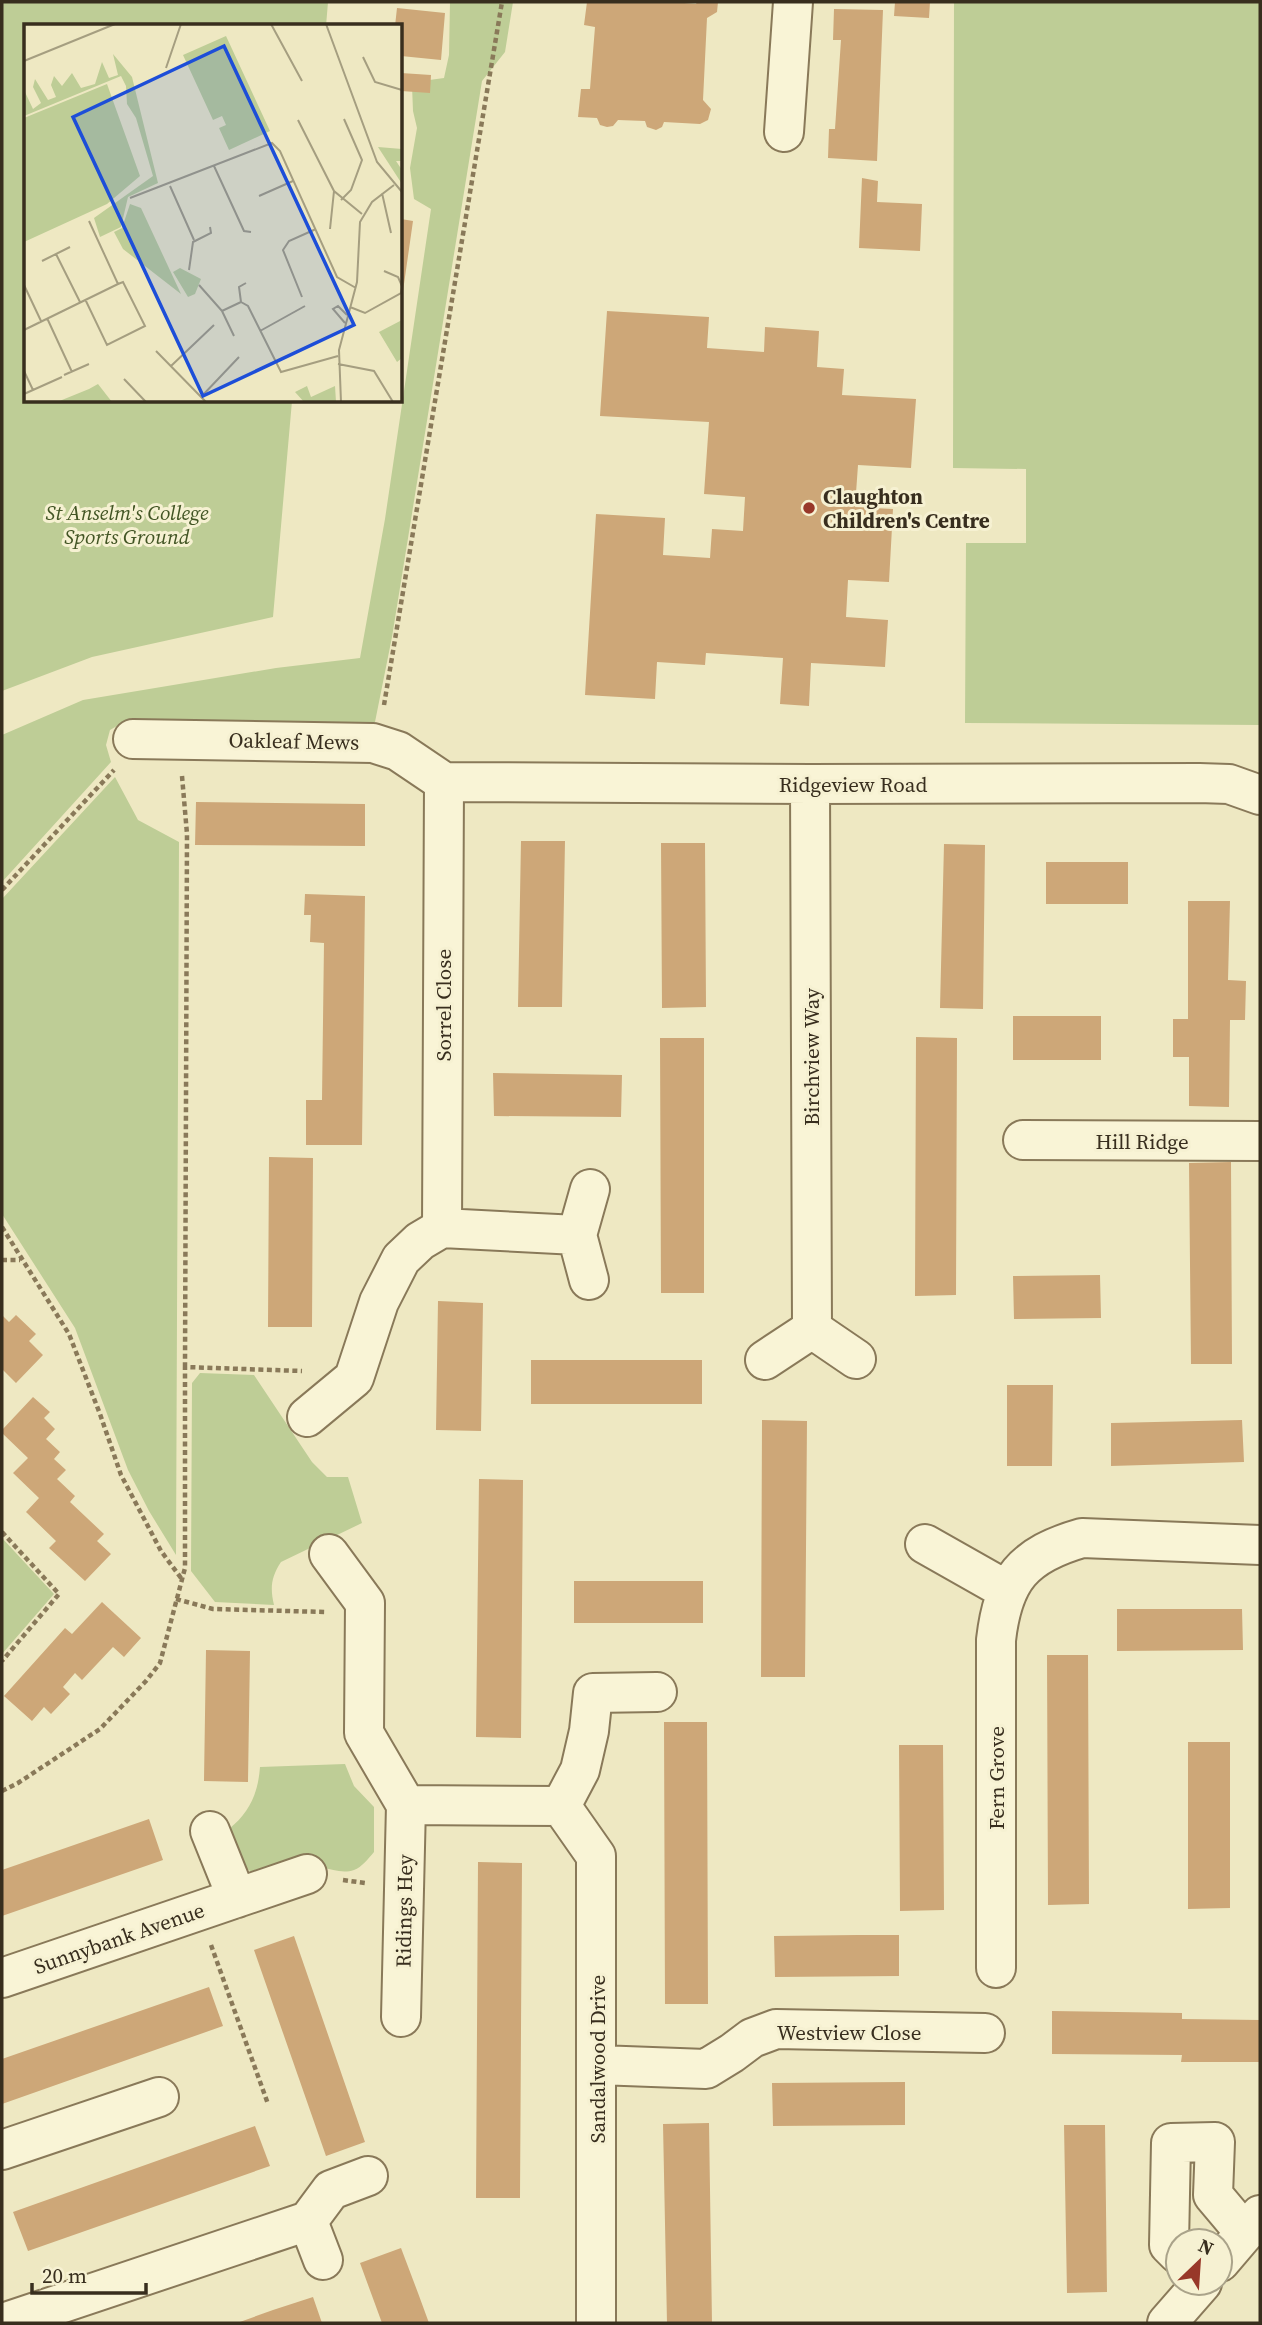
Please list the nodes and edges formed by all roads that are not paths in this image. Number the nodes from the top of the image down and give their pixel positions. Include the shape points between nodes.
1 (793, 2) edge
2 (784, 132) dead end
3 (133, 739) road end
4 (444, 782) junction
5 (810, 784) junction
6 (1260, 795) edge
7 (1023, 1140) dead end
8 (1260, 1141) edge
9 (590, 1189) dead end
10 (442, 1228) junction
11 (577, 1235) junction
12 (589, 1280) dead end
13 (812, 1329) junction
14 (765, 1360) dead end
15 (856, 1360) dead end
16 (307, 1418) dead end
17 (925, 1544) dead end
18 (1260, 1545) edge
19 (329, 1554) dead end
20 (1008, 1591) junction
21 (657, 1692) dead end
22 (406, 1805) junction
23 (561, 1806) junction
24 (210, 1830) dead end
25 (307, 1874) road end
26 (237, 1898) junction
27 (996, 1968) dead end
28 (2, 1978) edge
29 (401, 2017) dead end
30 (985, 2033) dead end
31 (598, 2064) junction
32 (159, 2097) dead end
33 (2, 2150) edge
34 (368, 2176) dead end
35 (308, 2221) junction
36 (1253, 2224) edge
37 (1169, 2227) edge
38 (1234, 2246) edge
39 (323, 2260) dead end
40 (1190, 2297) edge
41 (3, 2323) edge
42 (596, 2323) edge
43 (1167, 2323) edge

1 - 2 street
3 - 4 street, Oakleaf Mews via 378,744 398,751
4 - 5 street, Ridgeview Road
4 - 10 street, Sorrel Close
5 - 6 street, Ridgeview Road via 1230,783
5 - 13 street, Birchview Way
7 - 8 street, Hill Ridge
9 - 11 street
10 - 11 street
10 - 16 street via 401,1259 379,1302 354,1378
11 - 12 street
13 - 14 street
13 - 15 street
17 - 20 street
18 - 20 street, Fern Grove via 1082,1538 1054,1546 1029,1562
19 - 22 street via 365,1603 364,1733
20 - 27 street, Fern Grove via 999,1611 996,1640
21 - 23 street via 593,1693 580,1770
22 - 23 street
22 - 29 street, Ridings Hey
23 - 31 street, Sandalwood Drive via 596,1856
24 - 26 street
25 - 26 street, Sunnybank Avenue
26 - 28 street, Sunnybank Avenue
30 - 31 street, Westview Close via 776,2029 752,2038 706,2069
31 - 42 street, Sandalwood Drive
32 - 33 street
34 - 35 street via 331,2190
35 - 39 street
35 - 41 street
36 - 37 street via 1213,2195 1215,2142 1171,2143
36 - 38 street
40 - 43 street

